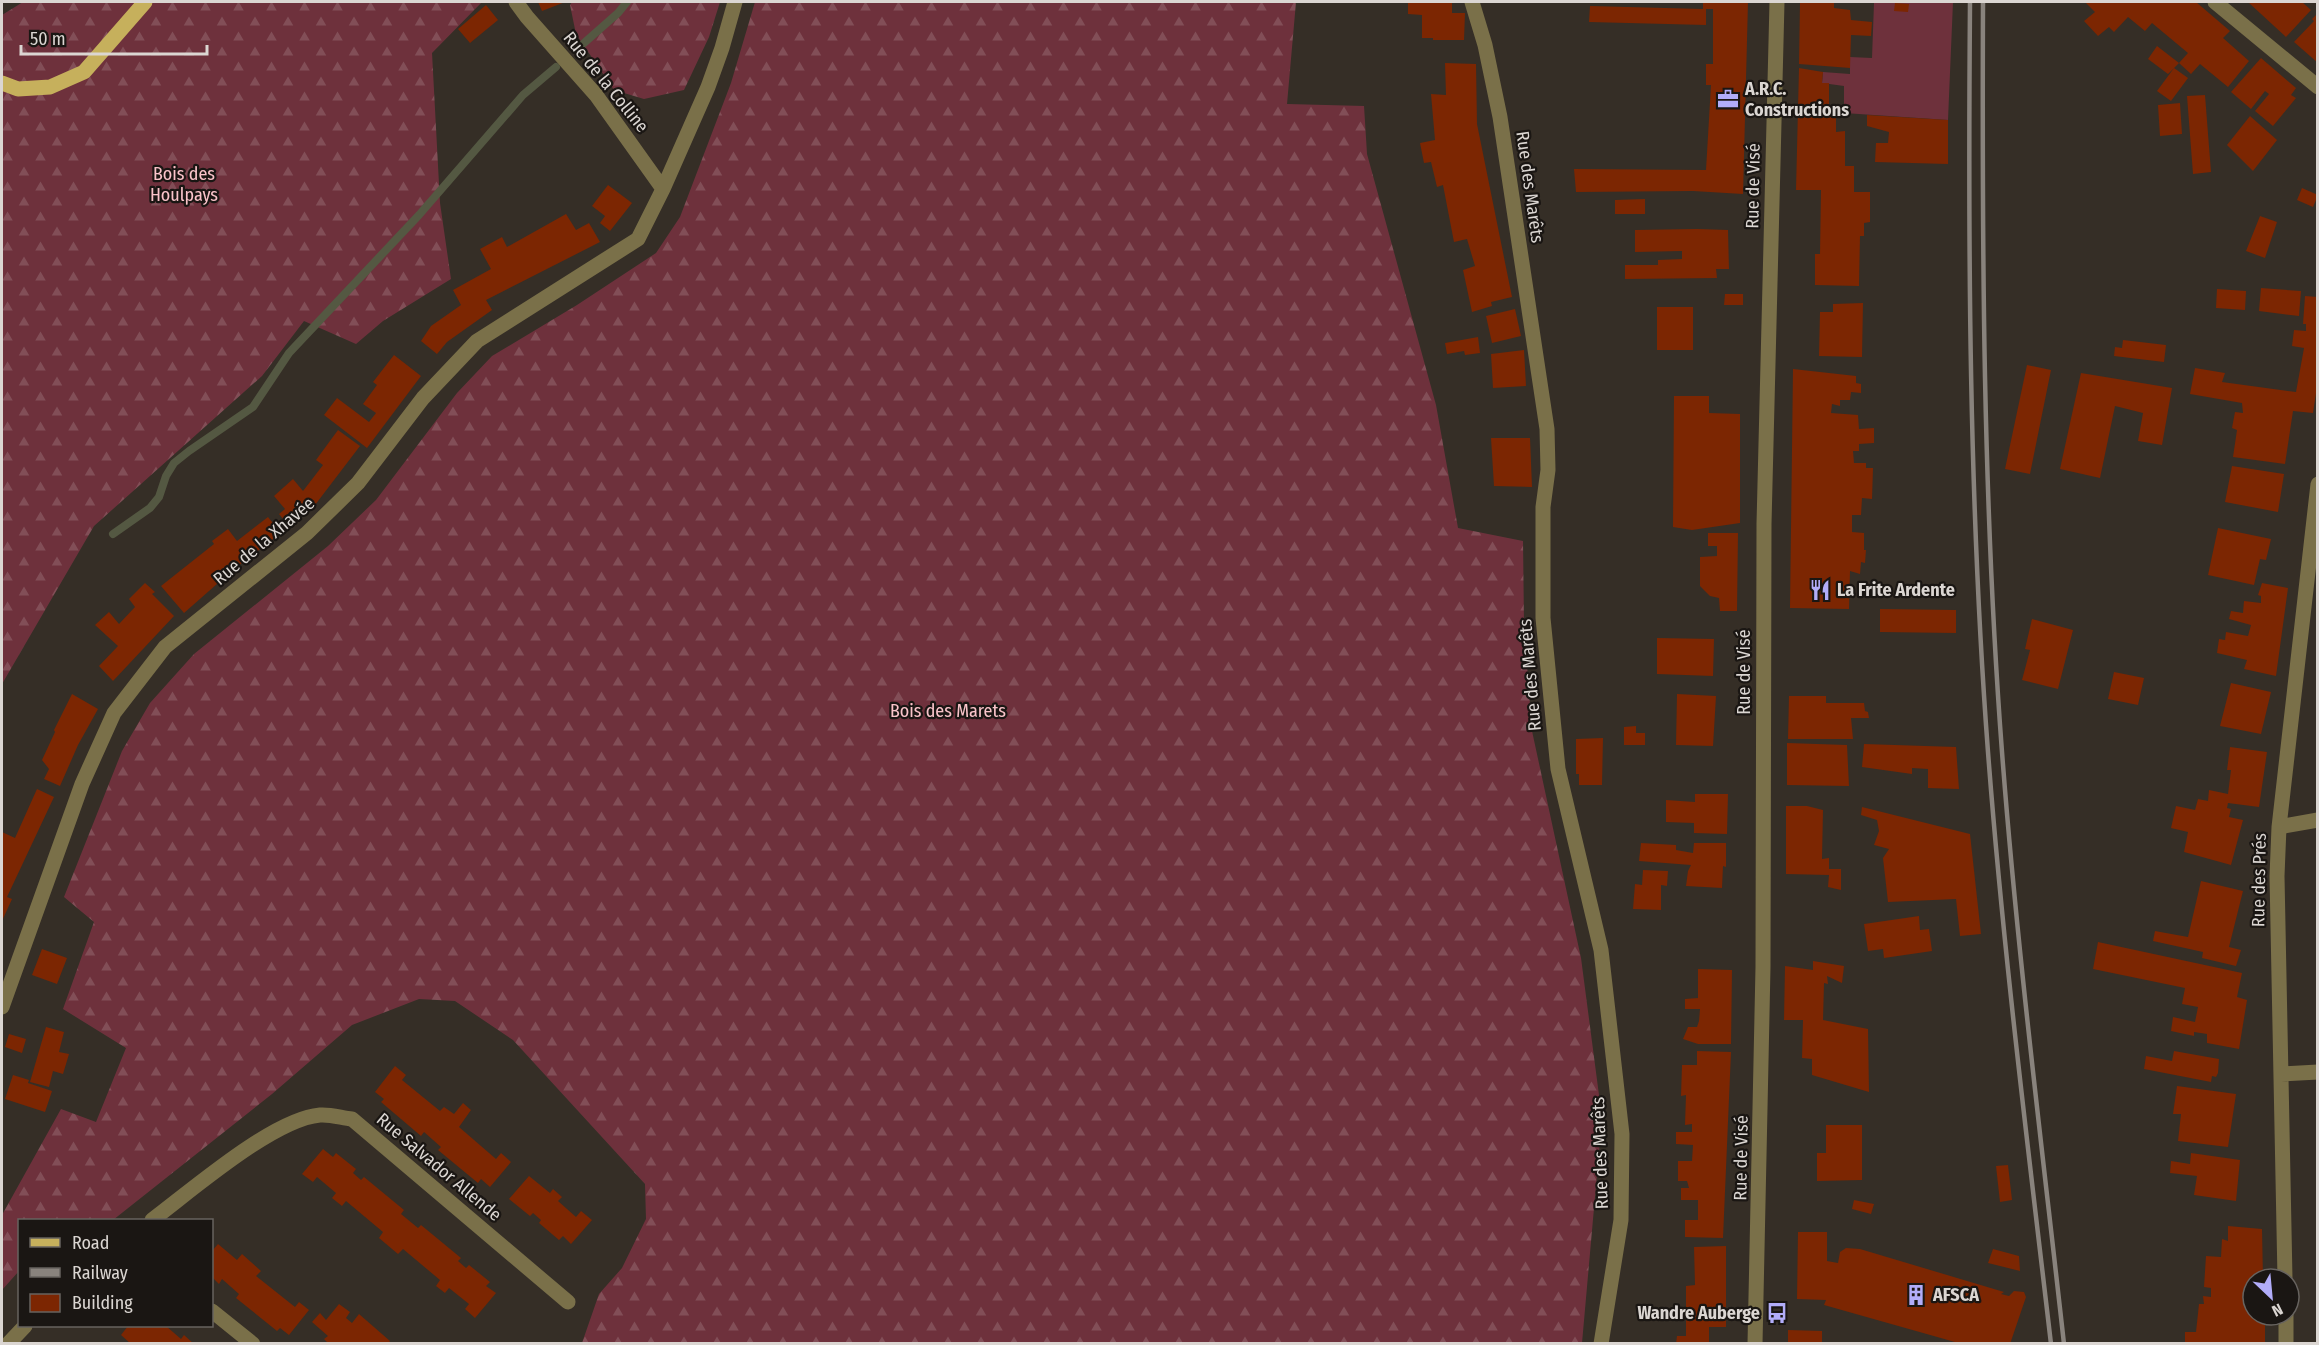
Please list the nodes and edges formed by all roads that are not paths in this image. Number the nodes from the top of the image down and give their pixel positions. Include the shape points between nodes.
1 (145, 2) edge
2 (516, 2) edge
3 (735, 2) edge
4 (1472, 2) edge
5 (1776, 2) edge
6 (2215, 2) edge
7 (2, 83) edge
8 (2318, 87) edge
9 (663, 189) junction
10 (2318, 484) edge
11 (2318, 820) edge
12 (2279, 827) junction
13 (2, 1007) edge
14 (2318, 1072) edge
15 (2281, 1074) junction
16 (155, 1219) edge
17 (2285, 1267) edge
18 (568, 1302) dead end
19 (213, 1312) edge
20 (24, 1327) edge
21 (2286, 1327) edge
22 (8, 1344) edge
23 (253, 1344) edge
24 (1601, 1344) edge
25 (1755, 1344) edge
26 (2286, 1344) edge

1 - 7 main road via 84,72 50,87 18,89
2 - 9 street, Rue de la Colline via 596,95
3 - 9 street, Rue de la Xhavée via 708,87
4 - 24 street, Rue des Marêts via 1500,117 1547,429 1543,618 1558,769 1600,950 1622,1134 1622,1220
5 - 25 street, Rue de Visé via 1764,524 1763,967
6 - 8 street
9 - 13 street, Rue de la Xhavée via 638,239 477,341 423,398 358,483 316,525 165,647 114,713 82,784
10 - 12 street, Rue des Prés
11 - 12 street
12 - 15 street, Rue des Prés
14 - 15 street
15 - 17 street, Rue des Prés
16 - 18 street, Rue Salvador Allende via 231,1159 302,1118 321,1115 352,1119
19 - 23 street
20 - 22 street
21 - 26 street

